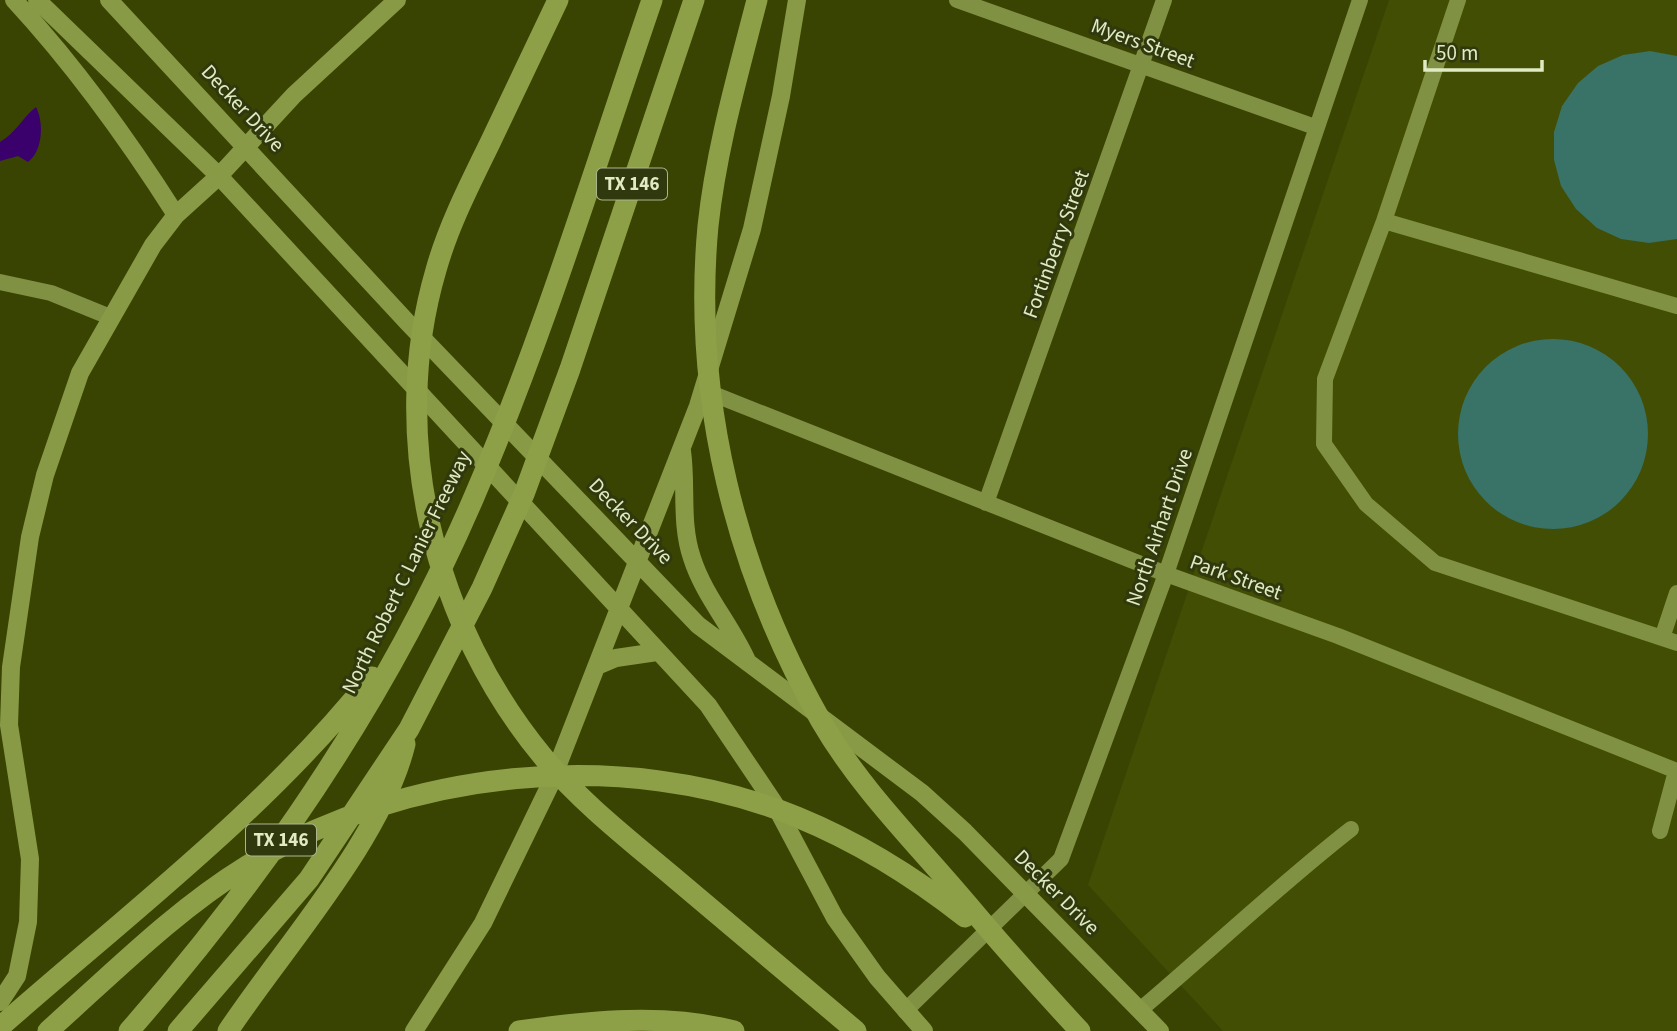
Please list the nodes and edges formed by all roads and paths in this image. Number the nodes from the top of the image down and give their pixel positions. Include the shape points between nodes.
1 (14, 0) edge
2 (37, 0) edge
3 (109, 0) edge
4 (397, 0) edge
5 (558, 0) edge
6 (652, 0) edge
7 (694, 0) edge
8 (757, 0) edge
9 (797, 0) edge
10 (1164, 0) edge
11 (1360, 0) edge
12 (1458, 0) edge
13 (964, 1) edge
14 (1142, 65) junction
15 (1315, 127) junction
16 (246, 147) junction
17 (219, 176) junction
18 (176, 215) junction
19 (1384, 221) junction
20 (0, 282) edge
21 (1677, 306) edge
22 (110, 317) junction
23 (703, 390) junction
24 (682, 449) junction
25 (986, 503) junction
26 (638, 564) junction
27 (1166, 574) junction
28 (1677, 593) edge
29 (618, 611) junction
30 (408, 631) junction
31 (1670, 641) edge
32 (657, 652) junction
33 (597, 666) junction
34 (749, 666) junction
35 (409, 729) junction
36 (1676, 771) edge
37 (1351, 829) dead end
38 (1660, 831) dead end
39 (1025, 895) junction
40 (990, 934) junction
41 (0, 1002) edge
42 (1140, 1010) junction
43 (905, 1011) junction
44 (0, 1027) edge
45 (48, 1031) edge
46 (129, 1031) edge
47 (178, 1031) edge
48 (228, 1031) edge
49 (414, 1031) edge
50 (519, 1031) edge
51 (734, 1031) edge
52 (856, 1031) edge
53 (925, 1031) edge
54 (1080, 1031) edge
55 (1160, 1031) edge

1 - 18 main road via 61,51 119,127
2 - 17 main road
3 - 16 main road, Decker Drive
4 - 16 main road via 294,95
5 - 52 highway via 457,211 426,309 416,420 422,485 434,541 458,616 481,664 544,758 617,829
6 - 30 highway, North Robert C Lanier Freeway / TX 146 via 538,330 474,498
7 - 35 highway, TX 146 via 524,494 482,588
8 - 40 highway via 726,123 709,225 707,338 718,439 742,542 772,623 822,722 883,810
9 - 23 main road via 752,229
10 - 14 street, Fortinberry Street
11 - 15 street, North Airhart Drive
12 - 19 street
13 - 14 street, Myers Street
14 - 15 street, Myers Street
14 - 25 street, Fortinberry Street
15 - 27 street, North Airhart Drive
16 - 17 main road
16 - 26 main road, Decker Drive
17 - 18 main road
17 - 29 main road
18 - 22 main road
19 - 21 street
19 - 31 street via 1325,379 1324,444 1366,504 1436,563
20 - 22 street via 51,293
22 - 41 main road via 80,373 60,426 24,573 11,667 9,726 30,859 28,922 17,976
23 - 24 main road
23 - 25 street, Park Street
24 - 26 main road
24 - 34 main road via 691,557
25 - 27 street, Park Street
26 - 29 main road
26 - 34 main road, Decker Drive via 698,625
27 - 36 street, Park Street via 1338,636
27 - 39 street, North Airhart Drive via 1061,859
28 - 31 street
29 - 32 main road
29 - 33 main road
30 - 44 highway via 325,733 265,795
30 - 46 highway, North Robert C Lanier Freeway / TX 146 via 366,708 287,832
32 - 33 main road
32 - 43 main road via 708,705 774,803 835,918
33 - 49 main road via 551,785 483,923
34 - 39 main road, Decker Drive via 922,793
35 - 47 highway, TX 146 via 309,879
35 - 48 highway via 397,776 358,845
36 - 38 street
37 - 42 street
39 - 42 main road, Decker Drive
39 - 43 street, North Airhart Drive
40 - 45 highway via 872,852 794,816 694,788 613,778 521,777 467,784 390,803 282,846 205,895
40 - 54 highway
42 - 55 main road, Decker Drive
43 - 53 main road
50 - 51 highway via 626,1021 679,1022

